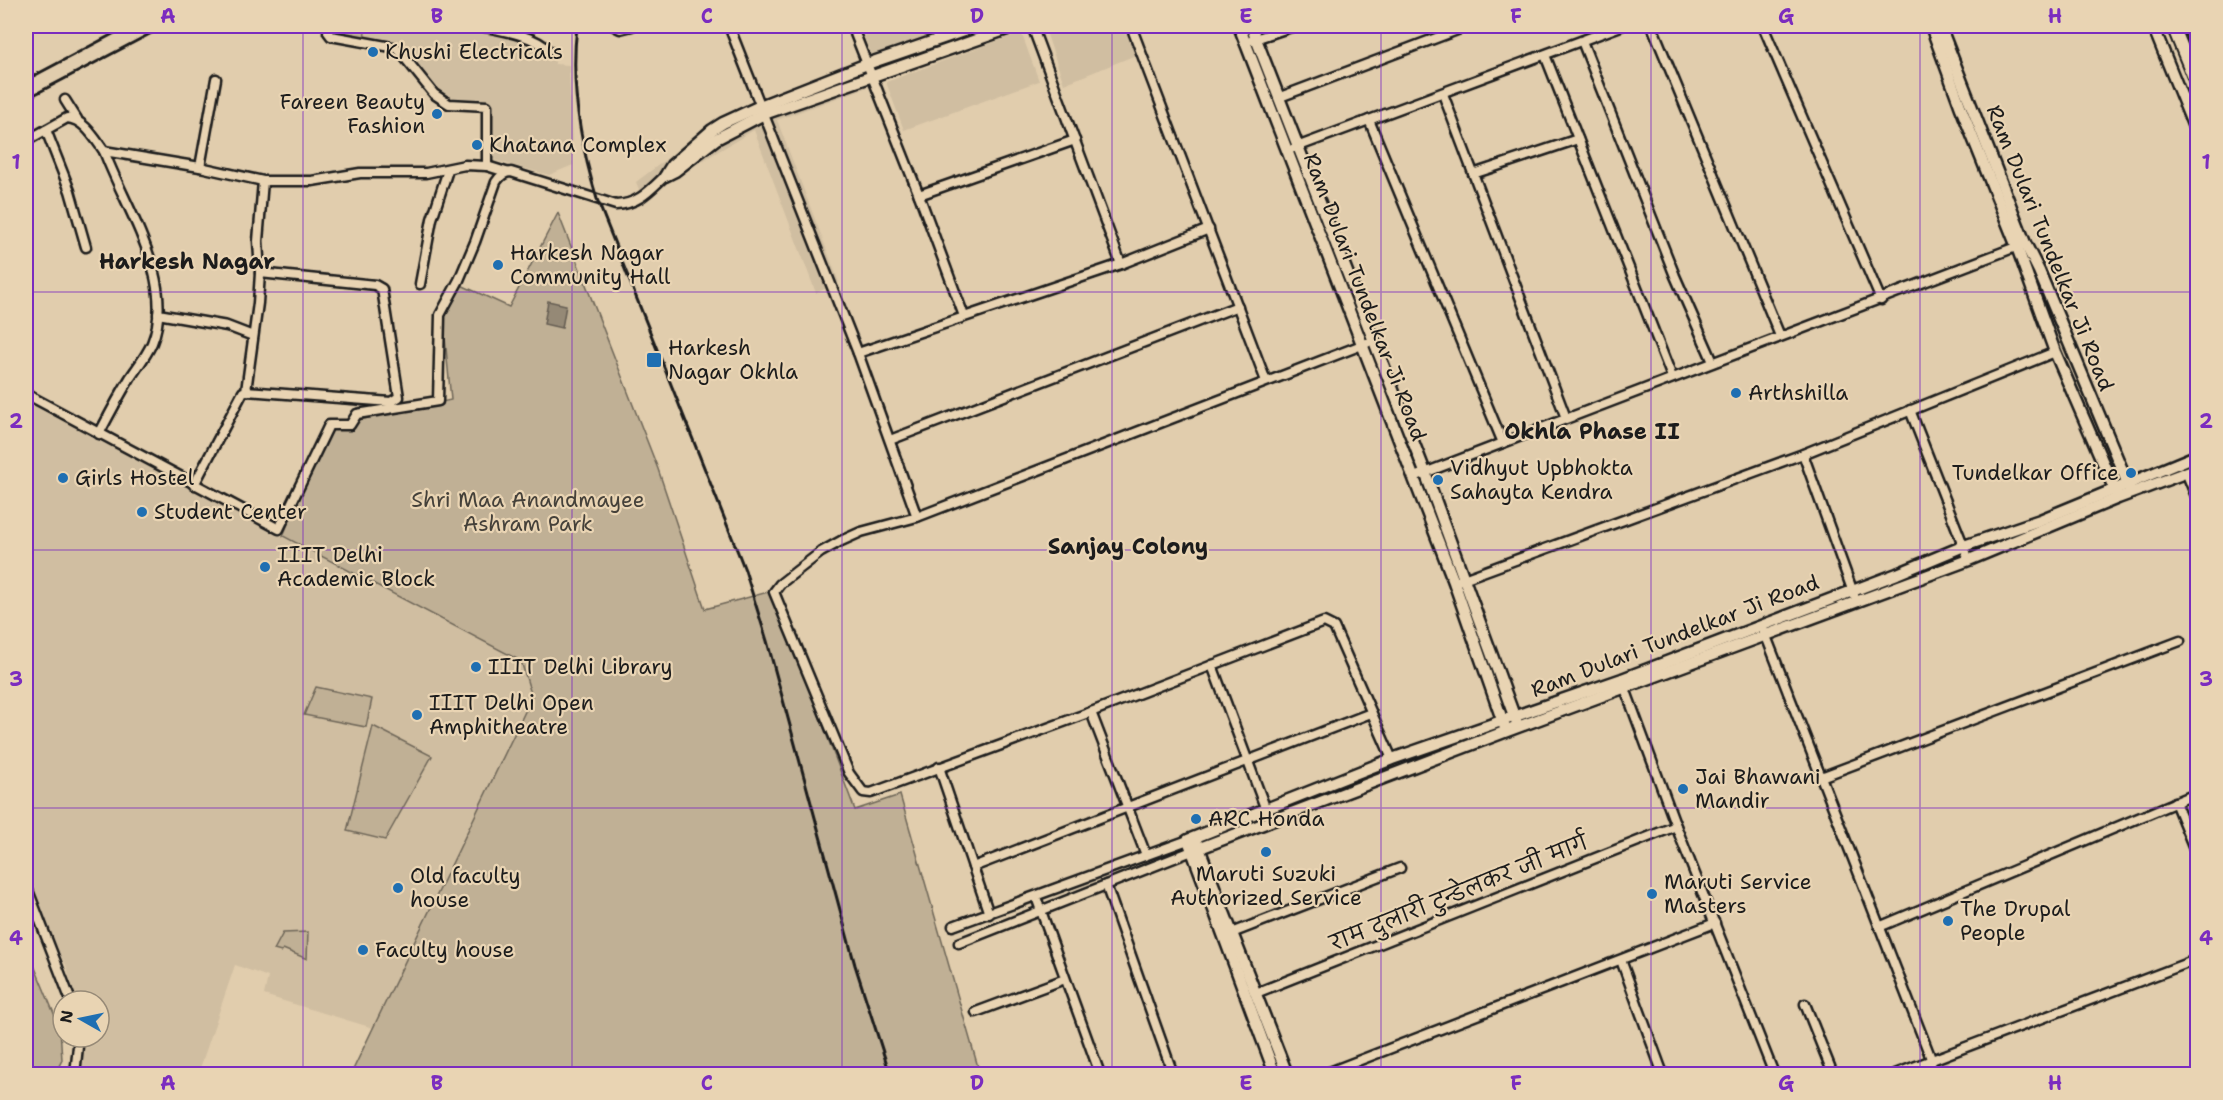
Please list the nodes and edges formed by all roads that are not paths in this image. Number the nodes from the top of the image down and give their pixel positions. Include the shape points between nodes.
1 (329, 26) edge
2 (480, 26) edge
3 (614, 26) edge
4 (632, 26) edge
5 (729, 26) edge
6 (852, 26) edge
7 (978, 26) edge
8 (1016, 26) edge
9 (1032, 26) edge
10 (1131, 26) edge
11 (1239, 26) edge
12 (1251, 26) edge
13 (1294, 26) edge
14 (1468, 26) edge
15 (1621, 26) edge
16 (1652, 26) edge
17 (1763, 26) edge
18 (1931, 26) edge
19 (1940, 26) edge
20 (2153, 26) edge
21 (2173, 26) edge
22 (2190, 26) edge
23 (503, 28) edge
24 (1251, 41) junction
25 (1582, 41) junction
26 (2198, 44) edge
27 (548, 50) dead end
28 (1545, 55) junction
29 (867, 64) junction
30 (873, 76) junction
31 (216, 80) dead end
32 (2198, 87) edge
33 (1443, 94) junction
34 (1280, 98) junction
35 (65, 100) dead end
36 (762, 110) junction
37 (77, 119) junction
38 (1369, 120) junction
39 (46, 130) junction
40 (2198, 137) edge
41 (1578, 139) junction
42 (28, 140) edge
43 (1075, 140) junction
44 (26, 148) edge
45 (1293, 149) junction
46 (104, 152) junction
47 (488, 166) junction
48 (200, 167) junction
49 (447, 170) junction
50 (506, 172) junction
51 (1473, 174) junction
52 (665, 176) joint
53 (263, 181) junction
54 (919, 195) junction
55 (1209, 229) junction
56 (2021, 245) junction
57 (86, 247) dead end
58 (1121, 264) junction
59 (260, 273) junction
60 (420, 284) dead end
61 (1881, 300) junction
62 (1238, 306) junction
63 (159, 314) junction
64 (964, 316) junction
65 (253, 336) junction
66 (1780, 336) junction
67 (1369, 342) junction
68 (858, 352) junction
69 (2055, 352) junction
70 (1713, 362) junction
71 (1672, 377) junction
72 (1266, 381) junction
73 (246, 391) junction
74 (26, 394) edge
75 (363, 399) junction
76 (1910, 410) junction
77 (361, 414) junction
78 (1566, 418) junction
79 (99, 434) junction
80 (891, 440) junction
81 (1503, 443) junction
82 (1803, 454) junction
83 (2198, 455) edge
84 (2198, 468) edge
85 (1425, 472) junction
86 (2186, 472) junction
87 (1414, 477) junction
88 (194, 485) junction
89 (2130, 488) junction
90 (2116, 494) junction
91 (2198, 501) edge
92 (917, 517) junction
93 (1964, 546) junction
94 (1969, 560) junction
95 (1460, 580) junction
96 (1854, 595) junction
97 (1761, 625) junction
98 (1766, 636) junction
99 (2180, 641) dead end
100 (1212, 665) junction
101 (1624, 683) junction
102 (1091, 712) junction
103 (1371, 713) junction
104 (1517, 722) junction
105 (1505, 726) junction
106 (1392, 759) junction
107 (1248, 761) junction
108 (939, 767) junction
109 (1821, 777) junction
110 (2198, 793) edge
111 (2175, 802) junction
112 (1127, 808) junction
113 (1266, 810) junction
114 (1676, 826) junction
115 (1193, 844) junction
116 (1146, 855) junction
117 (2198, 858) edge
118 (973, 867) junction
119 (1400, 868) dead end
120 (26, 885) edge
121 (1107, 885) junction
122 (1036, 897) junction
123 (1041, 912) junction
124 (989, 914) junction
125 (1715, 923) junction
126 (953, 926) dead end
127 (1879, 927) junction
128 (1232, 933) junction
129 (959, 944) dead end
130 (2198, 959) edge
131 (1621, 960) junction
132 (1065, 979) junction
133 (66, 989) edge
134 (1256, 993) junction
135 (1805, 1004) dead end
136 (975, 1012) dead end
137 (78, 1049) edge
138 (1932, 1061) junction
139 (75, 1074) edge
140 (1100, 1074) edge
141 (1173, 1074) edge
142 (1275, 1074) edge
143 (1287, 1074) edge
144 (1324, 1074) edge
145 (1663, 1074) edge
146 (1774, 1074) edge
147 (1833, 1074) edge
148 (1894, 1074) edge

1 - 47 street via 332,36 397,48 434,94 449,104 487,106
2 - 23 street
3 - 4 street
5 - 36 street
6 - 29 street
7 - 29 street
8 - 30 street
9 - 43 street
10 - 55 street
11 - 24 street, Ram Dulari Tundelkar Ji Road
12 - 24 street, Ram Dulari Tundelkar Ji Road
13 - 24 street
14 - 34 street
15 - 25 street
16 - 66 street
17 - 61 street
18 - 56 street, Ram Dulari Tundelkar Ji Road via 1961,108
19 - 56 street, Ram Dulari Tundelkar Ji Road
20 - 40 street
21 - 32 main road
22 - 26 main road
23 - 27 street
24 - 34 street, Ram Dulari Tundelkar Ji Road
24 - 45 street, Ram Dulari Tundelkar Ji Road
25 - 28 street
25 - 70 street
28 - 33 street
28 - 41 street
29 - 30 street
29 - 36 street
30 - 36 street
30 - 54 street
31 - 48 street
33 - 38 street
33 - 51 street
34 - 45 street, Ram Dulari Tundelkar Ji Road
35 - 37 street
36 - 52 street
36 - 68 street
37 - 39 street via 67,118
37 - 46 street
38 - 45 street
38 - 81 street
39 - 42 street
39 - 57 street
41 - 51 street
41 - 71 street
42 - 44 street
43 - 54 street
43 - 58 street
45 - 67 street, Ram Dulari Tundelkar Ji Road
46 - 48 street
46 - 63 street via 148,255
47 - 49 street via 465,165
47 - 50 street
48 - 53 street
49 - 53 street via 360,172 296,182
49 - 60 street via 432,219
50 - 52 street via 616,205 641,199
50 - 77 street via 496,182 459,280 440,315 438,400
51 - 78 street
53 - 59 street via 258,241
54 - 64 street
55 - 58 street
55 - 62 street
56 - 61 street
56 - 69 street, Ram Dulari Tundelkar Ji Road
56 - 89 street, Ram Dulari Tundelkar Ji Road via 2039,271
58 - 64 street
59 - 65 street
59 - 75 street via 375,285 382,289 399,397 391,402
61 - 66 street
62 - 72 street
62 - 80 street
63 - 65 street via 227,326
63 - 79 street via 148,351
64 - 68 street
65 - 73 street
66 - 70 street
67 - 72 street
67 - 85 street, Ram Dulari Tundelkar Ji Road
67 - 87 street, Ram Dulari Tundelkar Ji Road
68 - 80 street
69 - 76 street, Ram Dulari Tundelkar Ji Road
69 - 90 street, Ram Dulari Tundelkar Ji Road
70 - 71 street
71 - 78 street
72 - 92 street
73 - 75 street
73 - 88 street
74 - 79 street
75 - 77 street
76 - 82 street, Ram Dulari Tundelkar Ji Road
76 - 93 street
77 - 88 street via 355,415 350,425 327,426 279,529
78 - 81 street
79 - 88 street
80 - 92 street
81 - 85 street
82 - 95 street, Ram Dulari Tundelkar Ji Road
82 - 96 street, Ram Dulari Tundelkar Ji Road
83 - 89 street, Ram Dulari Tundelkar Ji Road
84 - 86 street, Ram Dulari Tundelkar Ji Road
85 - 87 street
85 - 95 street, Ram Dulari Tundelkar Ji Road
86 - 89 street, Ram Dulari Tundelkar Ji Road
86 - 91 street
87 - 95 street, Ram Dulari Tundelkar Ji Road
89 - 90 street, Ram Dulari Tundelkar Ji Road
90 - 93 street, Ram Dulari Tundelkar Ji Road
90 - 94 street, Ram Dulari Tundelkar Ji Road
92 - 108 street via 841,541 821,552 774,592 860,790 871,793
93 - 94 street
93 - 96 street, Ram Dulari Tundelkar Ji Road
94 - 96 street, Ram Dulari Tundelkar Ji Road
95 - 104 street, Ram Dulari Tundelkar Ji Road
95 - 105 street, Ram Dulari Tundelkar Ji Road
96 - 97 street, Ram Dulari Tundelkar Ji Road
96 - 98 street, Ram Dulari Tundelkar Ji Road
97 - 98 street
97 - 101 street, Ram Dulari Tundelkar Ji Road
98 - 101 street, Ram Dulari Tundelkar Ji Road
98 - 109 street
99 - 109 street
100 - 102 street
100 - 103 street via 1320,623 1330,624
100 - 107 street
101 - 104 street, Ram Dulari Tundelkar Ji Road
101 - 114 street
102 - 108 street
102 - 112 street
103 - 106 street
103 - 107 street
104 - 105 street
105 - 106 street
105 - 115 street
106 - 113 street
107 - 112 street
107 - 113 street
108 - 118 street
109 - 127 street
110 - 111 street
111 - 117 street
111 - 127 street
112 - 116 street
112 - 118 street
113 - 115 street
114 - 125 street
114 - 134 street, राम दुलारी टुन्डेलकर जी मार्ग
115 - 116 street
115 - 121 street
115 - 128 street
115 - 142 street
116 - 122 street
118 - 124 street
119 - 128 street
120 - 133 street
121 - 123 street
121 - 141 street
122 - 123 street
122 - 124 street
123 - 129 street
123 - 132 street
124 - 126 street
125 - 131 street
125 - 146 street
127 - 138 street
128 - 134 street
130 - 138 street
131 - 144 street
131 - 145 street
132 - 136 street
132 - 140 street
134 - 143 street
135 - 147 street
137 - 139 street
138 - 148 street

